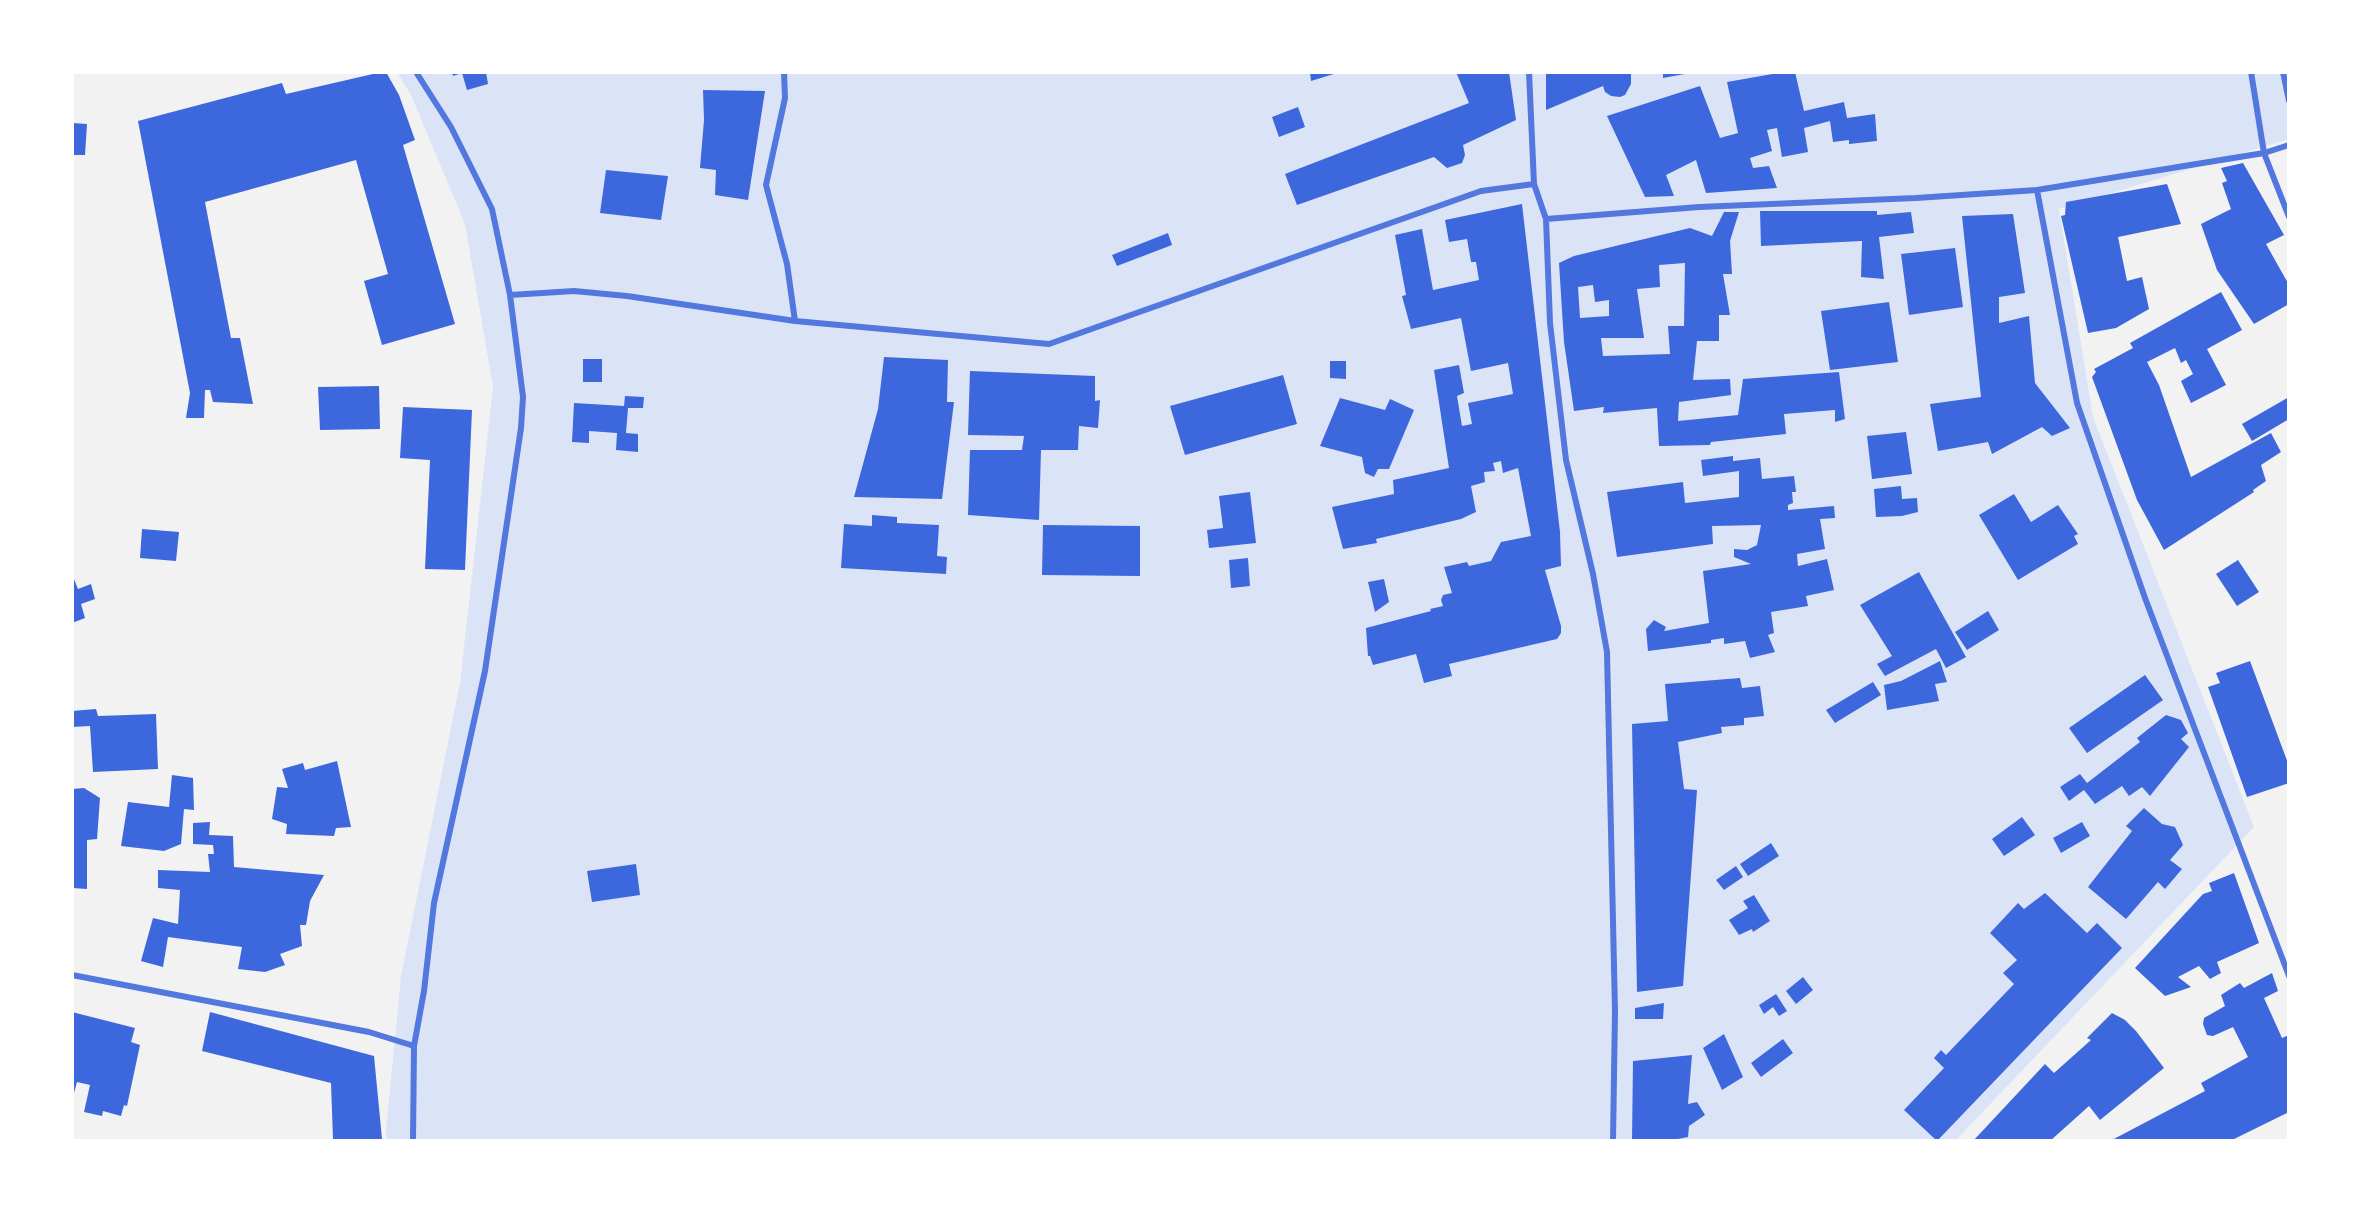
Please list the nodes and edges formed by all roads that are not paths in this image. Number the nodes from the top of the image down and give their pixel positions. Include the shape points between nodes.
1 (416, 72) edge
2 (784, 72) edge
3 (1529, 72) edge
4 (2251, 72) edge
5 (2283, 72) edge
6 (2289, 101) edge
7 (2289, 146) edge
8 (2264, 153) junction
9 (1534, 184) junction
10 (2037, 190) junction
11 (2289, 217) edge
12 (1546, 219) junction
13 (510, 295) junction
14 (795, 321) junction
15 (72, 975) edge
16 (2289, 976) edge
17 (414, 1046) junction
18 (413, 1141) edge
19 (1613, 1141) edge

1 - 13 street via 451,127 492,209
2 - 14 street via 785,98 766,185 787,264
3 - 9 street
4 - 8 street
5 - 6 street
7 - 8 street
8 - 10 street
8 - 11 street
9 - 12 street
9 - 14 street via 1481,191 1049,344
10 - 12 street
10 - 16 street via 2077,402 2145,598
12 - 19 street via 1550,323 1566,460 1607,652 1615,999
13 - 14 street via 585,292
13 - 17 street via 523,397 521,428 485,671 435,903
15 - 17 street via 363,1031
17 - 18 street

